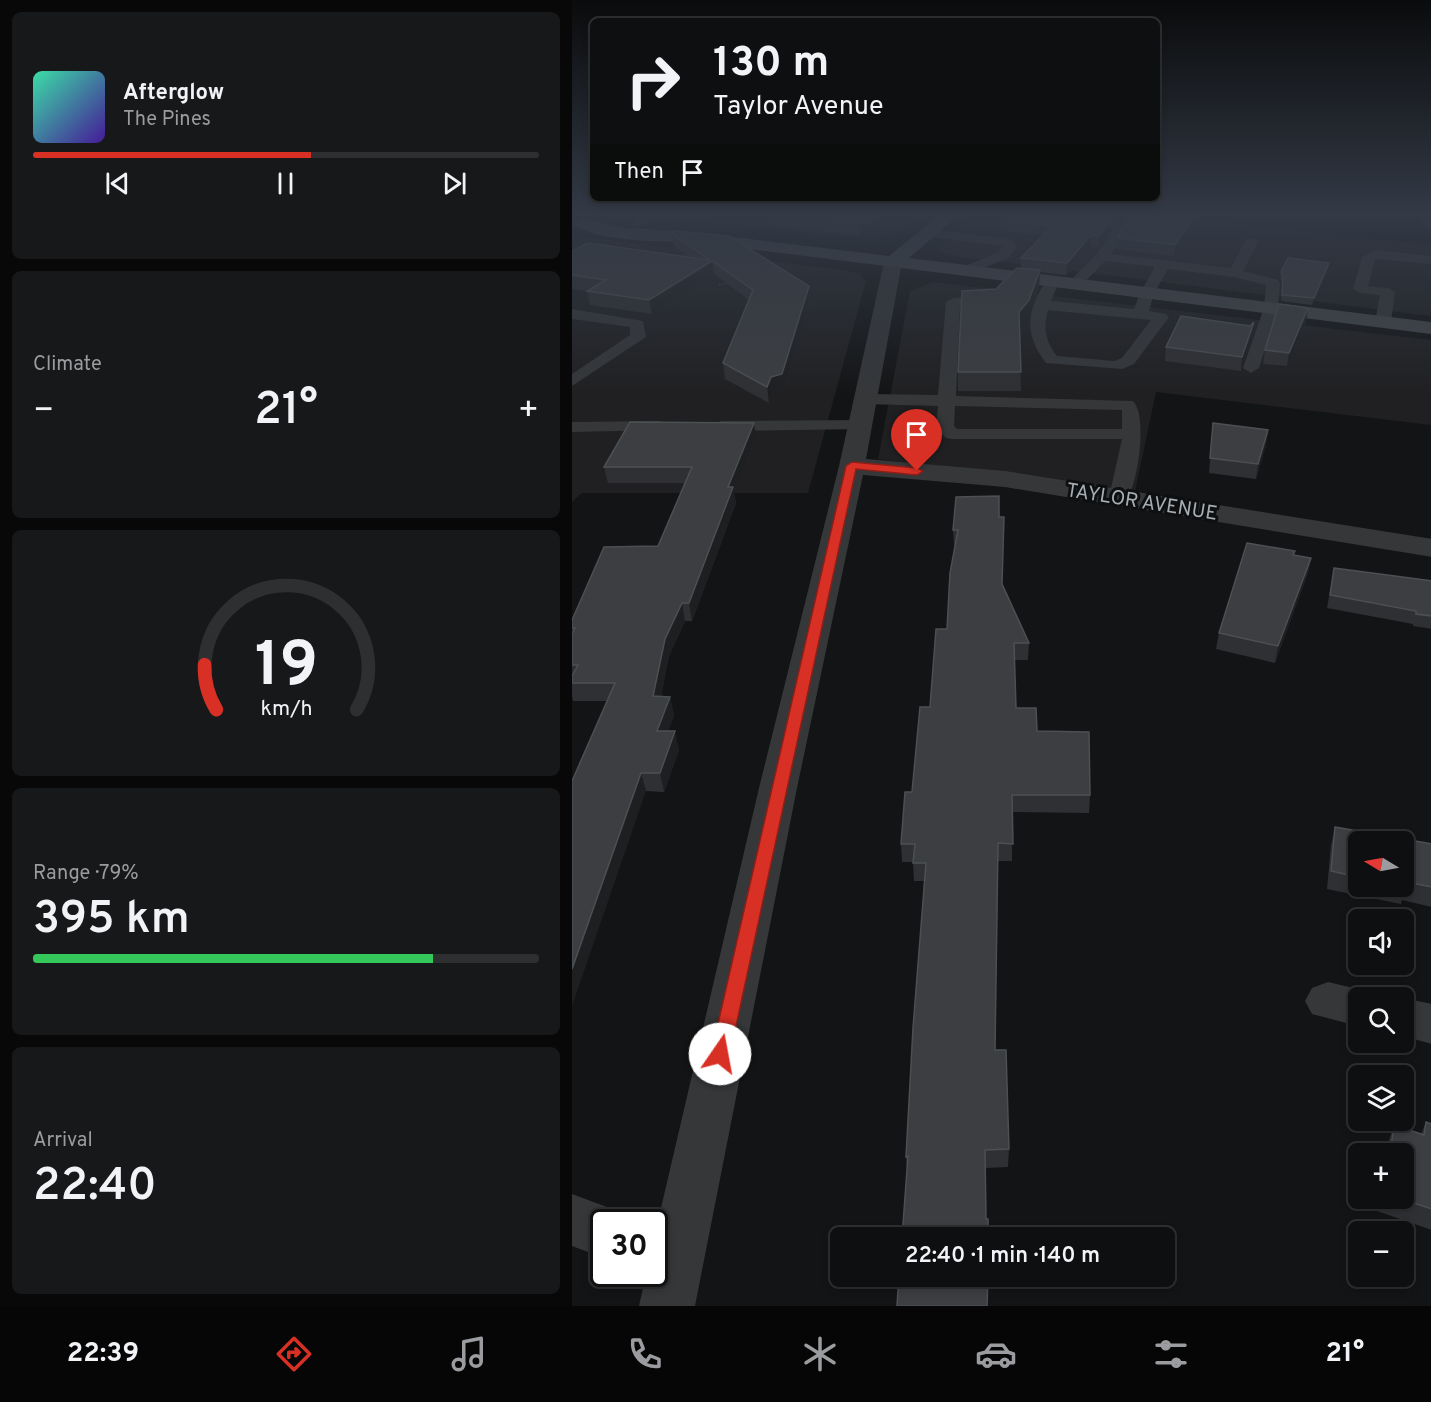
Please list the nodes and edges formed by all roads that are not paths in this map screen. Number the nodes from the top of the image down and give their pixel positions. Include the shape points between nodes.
1 (891, 274) edge
2 (990, 274) edge
3 (1085, 274) edge
4 (1158, 274) edge
5 (1239, 274) edge
6 (1364, 274) edge
7 (1014, 277) junction
8 (1052, 282) junction
9 (1074, 285) junction
10 (1147, 293) junction
11 (1042, 305) junction
12 (1271, 308) junction
13 (572, 314) edge
14 (1140, 314) junction
15 (1383, 322) junction
16 (1243, 327) edge
17 (1432, 328) edge
18 (1264, 330) junction
19 (1251, 368) dead end
20 (572, 381) edge
21 (865, 399) junction
22 (947, 400) junction
23 (860, 425) junction
24 (678, 426) edge
25 (701, 426) edge
26 (572, 427) edge
27 (1132, 434) junction
28 (852, 466) junction
29 (1119, 497) junction
30 (1432, 548) edge
31 (1414, 1020) edge
32 (1432, 1024) edge
33 (572, 1220) edge
34 (590, 1227) edge
35 (668, 1264) edge

1 - 21 street
2 - 7 main road
3 - 9 lane
4 - 10 lane
5 - 12 lane via 1273,283
6 - 15 lane via 1360,289 1388,292
7 - 8 main road
7 - 22 lane via 991,301 953,302
8 - 9 main road
8 - 11 lane
9 - 10 main road
10 - 12 main road
10 - 14 lane
11 - 14 lane
11 - 14 lane via 1037,335 1052,360 1116,366 1128,361 1167,318
12 - 15 main road
12 - 18 lane
13 - 20 lane via 638,324 638,338
15 - 17 main road
16 - 18 lane
18 - 19 lane
21 - 22 lane
21 - 23 street
22 - 27 lane via 1127,405 1131,409
22 - 27 lane via 945,428 952,434
23 - 25 lane
23 - 28 street
24 - 26 lane
27 - 29 lane
28 - 29 street, TAYLOR AVENUE via 1005,479
28 - 35 street
29 - 30 street, TAYLOR AVENUE
31 - 32 street
33 - 34 street

